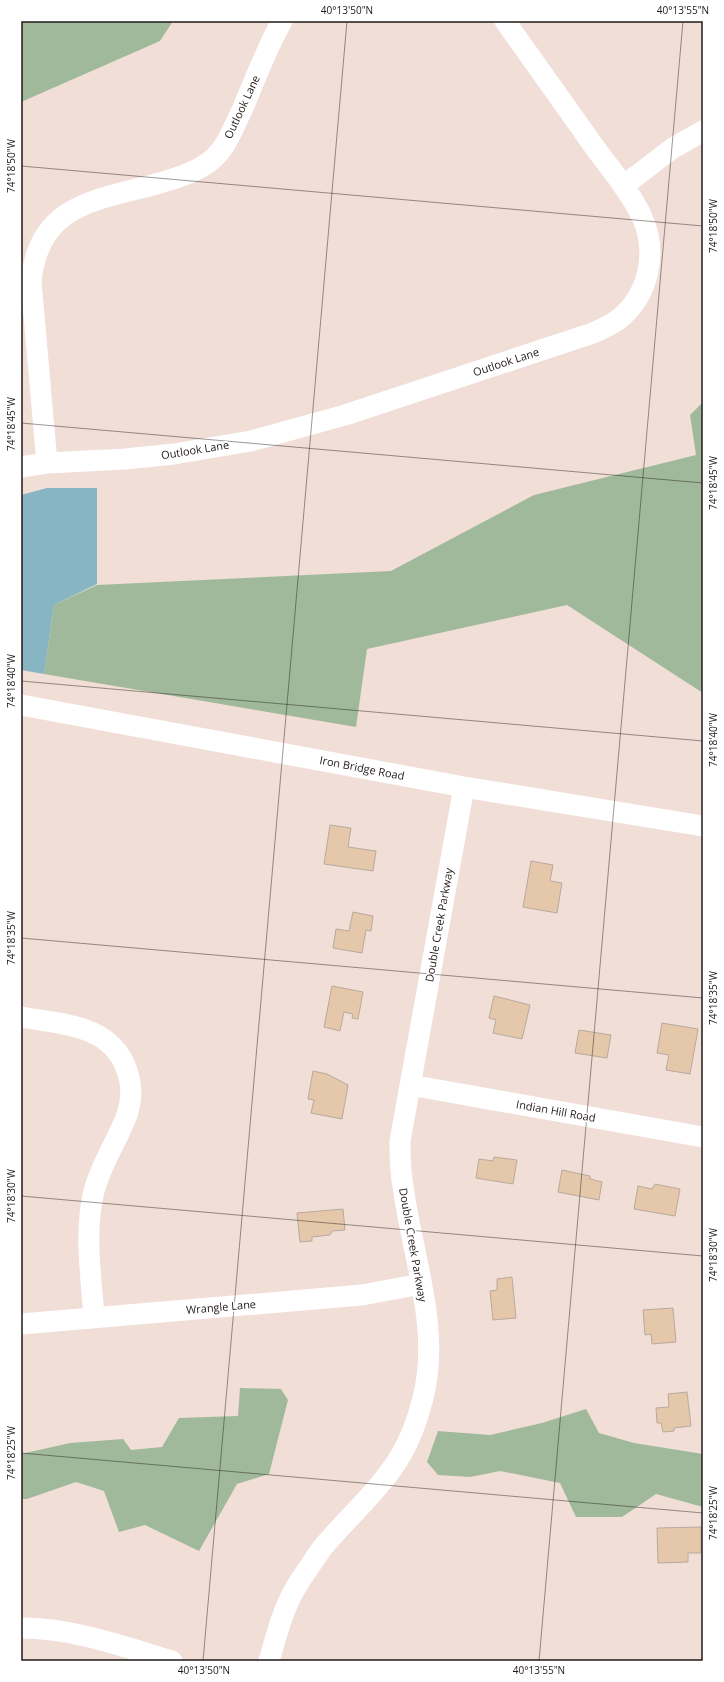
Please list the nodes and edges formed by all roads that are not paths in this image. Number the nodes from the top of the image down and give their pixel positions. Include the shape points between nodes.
1 (282, 21) edge
2 (505, 21) edge
3 (703, 131) edge
4 (623, 186) junction
5 (47, 463) junction
6 (21, 467) edge
7 (21, 705) edge
8 (464, 787) junction
9 (703, 826) edge
10 (21, 1017) edge
11 (410, 1085) junction
12 (703, 1137) edge
13 (421, 1284) junction
14 (94, 1317) junction
15 (21, 1324) edge
16 (21, 1628) edge
17 (172, 1661) edge
18 (269, 1661) edge

1 - 5 street, Outlook Lane via 232,133 213,159 180,177 80,206 60,218 45,234 35,256 31,282
2 - 4 street, Outlook Lane
3 - 4 street via 673,148
4 - 5 street, Outlook Lane via 642,217 648,236 648,274 642,291 632,306 609,326 344,415 251,441 174,454
5 - 6 street, Outlook Lane
7 - 8 street, Iron Bridge Road
8 - 9 street, Iron Bridge Road
8 - 11 street, Double Creek Parkway
10 - 14 street via 82,1027 95,1032 118,1052 129,1077 131,1089 127,1115 100,1174 90,1208
11 - 12 street, Indian Hill Road
11 - 13 street, Double Creek Parkway via 400,1141 400,1161
13 - 14 street, Wrangle Lane via 362,1295
13 - 18 street, Double Creek Parkway via 429,1337 429,1357 423,1398 413,1430 387,1476 324,1547 300,1581 283,1615
14 - 15 street, Wrangle Lane
16 - 17 street via 98,1638

